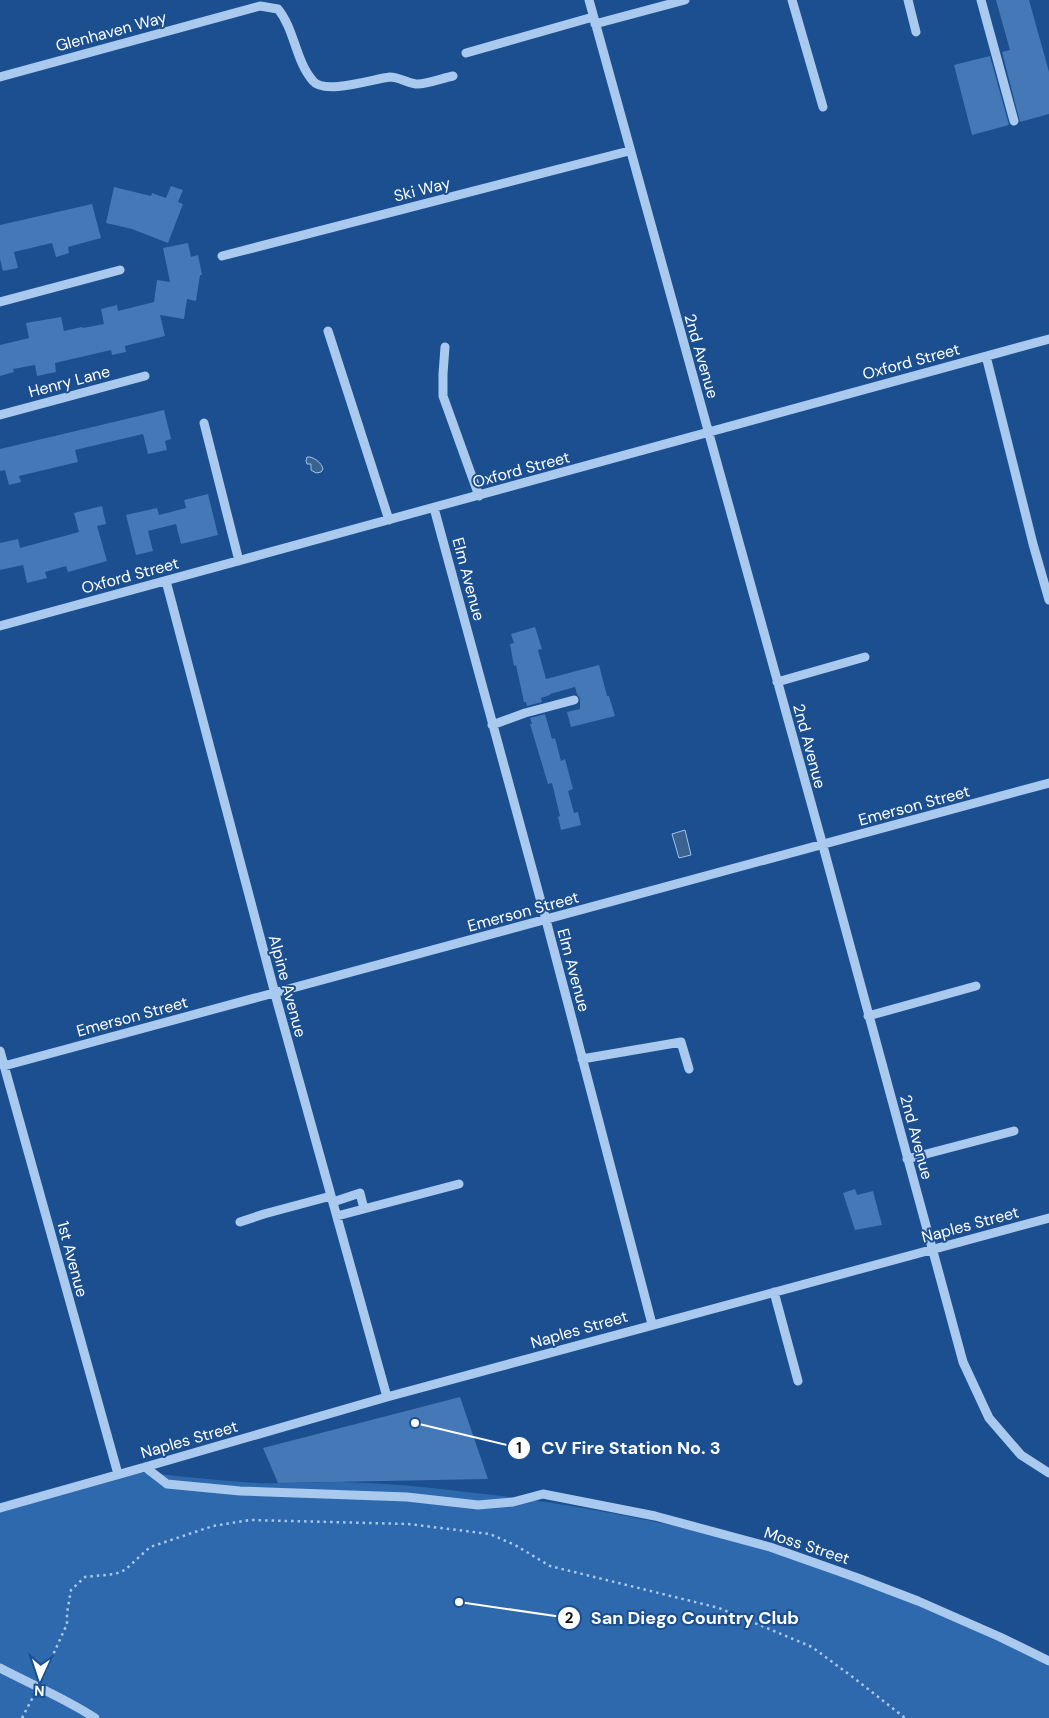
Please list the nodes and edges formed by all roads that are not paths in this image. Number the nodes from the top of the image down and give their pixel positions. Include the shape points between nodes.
1 (589, 0) edge
2 (685, 0) edge
3 (792, 0) edge
4 (908, 0) edge
5 (981, 0) edge
6 (594, 21) junction
7 (916, 32) dead end
8 (466, 53) dead end
9 (453, 76) dead end
10 (0, 77) edge
11 (824, 107) dead end
12 (1014, 120) dead end
13 (629, 151) junction
14 (222, 256) dead end
15 (120, 270) dead end
16 (0, 302) edge
17 (328, 331) dead end
18 (1049, 339) edge
19 (445, 347) dead end
20 (986, 356) junction
21 (145, 376) dead end
22 (0, 415) edge
23 (204, 423) dead end
24 (708, 433) junction
25 (480, 496) junction
26 (434, 508) junction
27 (389, 520) junction
28 (239, 561) junction
29 (166, 581) junction
30 (1049, 600) edge
31 (0, 626) edge
32 (865, 657) dead end
33 (777, 682) junction
34 (574, 700) dead end
35 (492, 724) junction
36 (1049, 783) edge
37 (823, 846) junction
38 (546, 920) junction
39 (976, 986) dead end
40 (275, 993) junction
41 (868, 1016) junction
42 (0, 1051) edge
43 (582, 1059) junction
44 (4, 1066) junction
45 (689, 1069) dead end
46 (1014, 1130) dead end
47 (907, 1160) junction
48 (459, 1184) dead end
49 (332, 1199) junction
50 (364, 1209) junction
51 (337, 1216) junction
52 (1049, 1218) edge
53 (240, 1222) dead end
54 (932, 1250) junction
55 (774, 1292) junction
56 (652, 1324) junction
57 (798, 1381) dead end
58 (387, 1397) junction
59 (146, 1467) junction
60 (118, 1474) junction
61 (1049, 1474) edge
62 (0, 1508) edge
63 (1049, 1661) edge
64 (0, 1668) edge
65 (95, 1718) edge

1 - 6 street, 2nd Avenue
2 - 6 street
3 - 11 street
4 - 7 street
5 - 12 street
6 - 8 street
6 - 13 street, 2nd Avenue
9 - 10 street, Glenhaven Way via 417,84 393,77 325,87 314,83 303,68 285,17 278,9 260,6
13 - 14 street, Ski Way
13 - 24 street, 2nd Avenue
15 - 16 street
17 - 27 street
18 - 20 street, Oxford Street
19 - 25 street via 443,396
20 - 24 street, Oxford Street
20 - 30 street
21 - 22 street, Henry Lane
23 - 28 street
24 - 25 street, Oxford Street
24 - 33 street, 2nd Avenue
25 - 26 street, Oxford Street
26 - 27 street, Oxford Street
26 - 35 street, Elm Avenue
27 - 28 street, Oxford Street
28 - 29 street, Oxford Street
29 - 31 street, Oxford Street
29 - 40 street, Alpine Avenue
32 - 33 street
33 - 37 street, 2nd Avenue
34 - 35 street
35 - 38 street, Elm Avenue
36 - 37 street, Emerson Street
37 - 38 street, Emerson Street
37 - 41 street, 2nd Avenue
38 - 40 street, Emerson Street
38 - 43 street, Elm Avenue
39 - 41 street
40 - 44 street, Emerson Street
40 - 49 street, Alpine Avenue
41 - 47 street, 2nd Avenue
42 - 44 street, 1st Avenue
43 - 45 street via 681,1042
43 - 56 street, Elm Avenue
44 - 60 street, 1st Avenue
46 - 47 street
47 - 54 street, 2nd Avenue
48 - 50 street
49 - 50 street via 360,1193
49 - 51 street, Alpine Avenue
49 - 53 street
50 - 51 street
51 - 58 street, Alpine Avenue
52 - 54 street, Naples Street
54 - 55 street, Naples Street
54 - 61 street, 2nd Avenue via 963,1362 989,1418 1021,1455
55 - 56 street, Naples Street
55 - 57 street
56 - 58 street, Naples Street
58 - 59 street, Naples Street
59 - 60 street, Naples Street
59 - 63 street, Moss Street via 167,1484 240,1491 407,1497 478,1505 513,1502 543,1494 655,1516 770,1547 855,1577 918,1601
60 - 62 street, Naples Street
64 - 65 street via 76,1705

